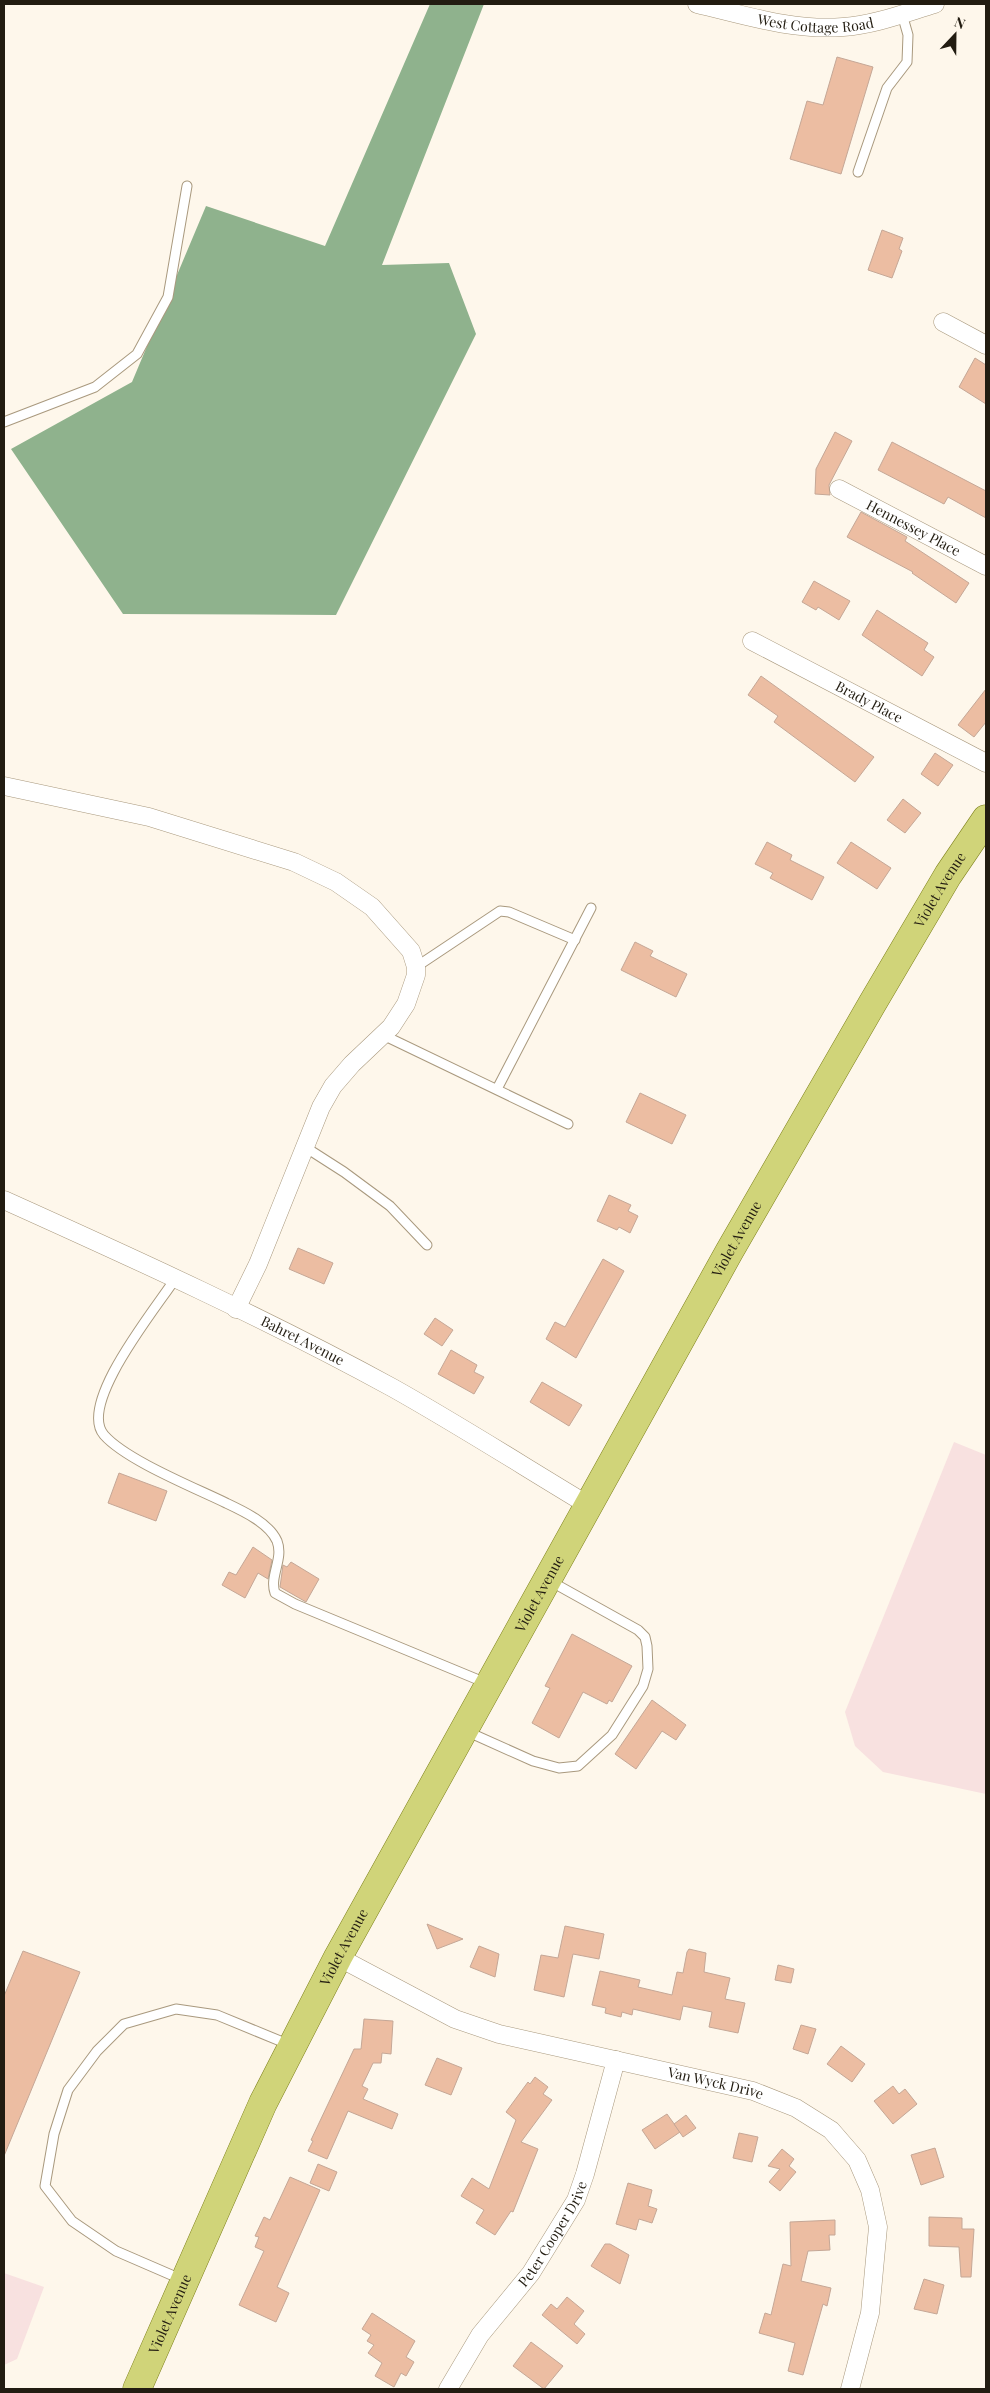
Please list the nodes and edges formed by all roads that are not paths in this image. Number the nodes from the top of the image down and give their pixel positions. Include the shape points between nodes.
1 (696, 4) edge
2 (935, 4) edge
3 (902, 14) junction
4 (858, 172) dead end
5 (187, 186) dead end
6 (943, 322) dead end
7 (986, 345) edge
8 (4, 422) edge
9 (839, 489) dead end
10 (986, 566) edge
11 (752, 641) dead end
12 (986, 763) edge
13 (4, 786) edge
14 (986, 819) edge
15 (591, 908) dead end
16 (575, 940) junction
17 (416, 967) junction
18 (383, 1036) junction
19 (497, 1089) junction
20 (568, 1124) dead end
21 (305, 1147) junction
22 (4, 1200) edge
23 (427, 1245) dead end
24 (175, 1279) junction
25 (236, 1309) junction
26 (588, 1504) junction
27 (547, 1579) junction
28 (489, 1684) junction
29 (464, 1730) junction
30 (338, 1956) junction
31 (292, 2046) junction
32 (616, 2060) junction
33 (185, 2280) junction
34 (137, 2389) edge
35 (448, 2389) edge
36 (850, 2389) edge

1 - 3 street, West Cottage Road via 773,22 817,28 845,27
2 - 3 street, West Cottage Road
3 - 4 lane via 908,35 907,62 887,88
5 - 8 lane via 168,297 137,354 95,387
6 - 7 street
9 - 10 street, Hennessey Place
11 - 12 street, Brady Place
13 - 17 street via 149,817 294,862 336,882 372,907 410,951
14 - 26 main road, Violet Avenue via 948,875 872,1004
15 - 16 lane
16 - 17 lane via 500,911
16 - 19 lane
17 - 18 street via 406,1004
18 - 19 lane
18 - 21 street via 333,1086
19 - 20 lane
21 - 23 lane via 390,1206
21 - 25 street via 258,1264
22 - 24 street, Bahret Avenue
24 - 25 street, Bahret Avenue
24 - 28 lane via 108,1381 100,1400 98,1421 102,1434 125,1453 237,1508 264,1525 277,1541 279,1559 272,1584 275,1593
25 - 26 street, Bahret Avenue via 394,1389
26 - 27 main road, Violet Avenue
27 - 28 main road, Violet Avenue
27 - 29 lane via 645,1636 648,1669 643,1686 612,1735 578,1766 559,1768 533,1761
28 - 29 main road, Violet Avenue
29 - 30 main road, Violet Avenue
30 - 31 main road, Violet Avenue
30 - 32 street, Van Wyck Drive via 455,2019 500,2034
31 - 33 main road, Violet Avenue via 263,2103
31 - 33 lane via 217,2015 176,2010 124,2024 96,2052 68,2090 54,2134 45,2186 72,2222 116,2251
32 - 35 street, Peter Cooper Drive via 576,2200 531,2273 480,2336
32 - 36 street, Van Wyck Drive via 753,2091 796,2108 831,2130 857,2160 870,2190 878,2227 870,2313
33 - 34 main road, Violet Avenue

